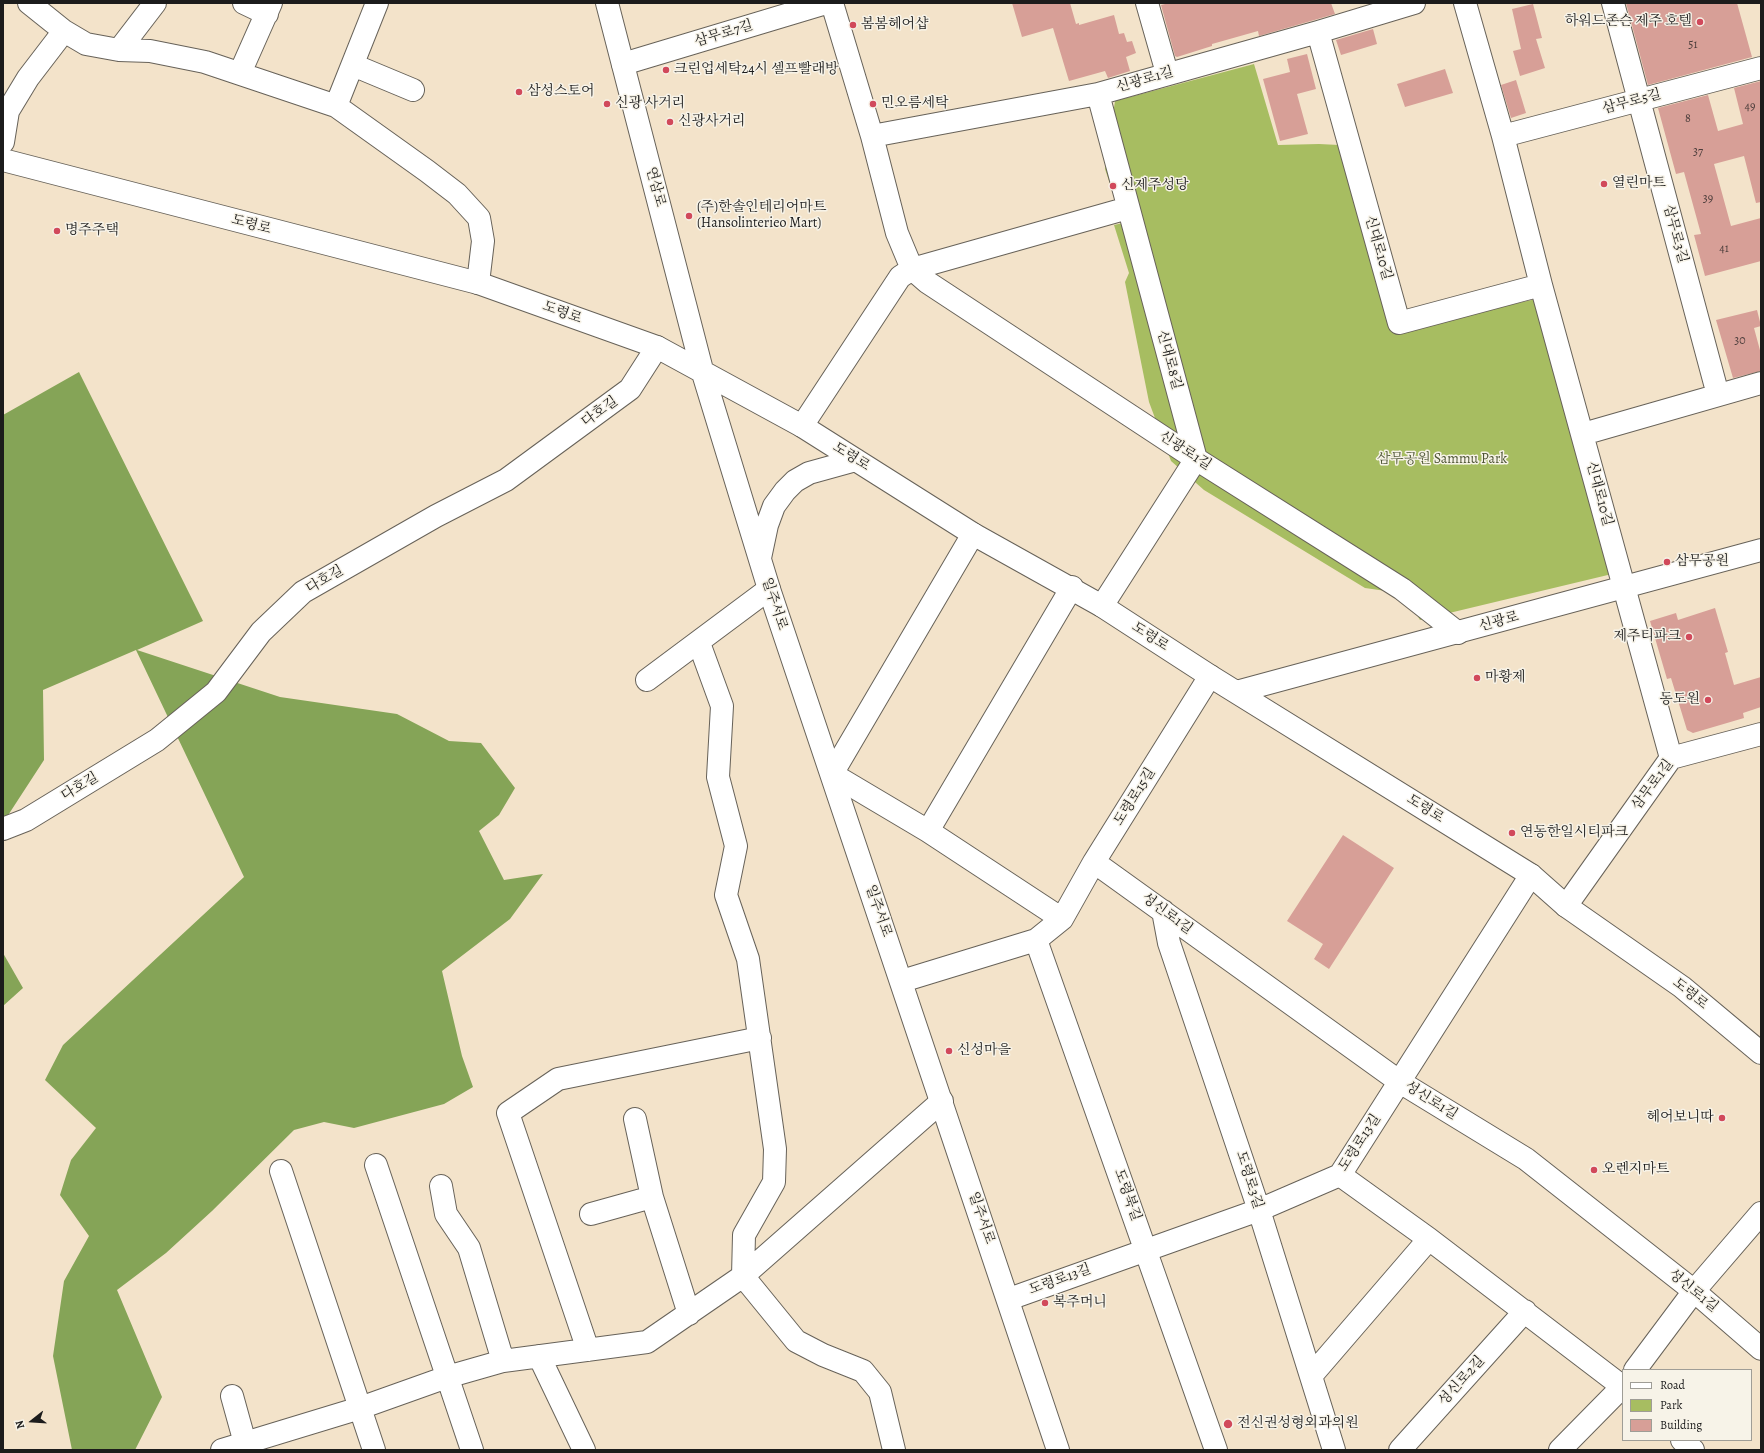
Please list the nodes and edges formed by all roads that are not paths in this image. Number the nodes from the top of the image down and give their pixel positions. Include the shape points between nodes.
1 (29, 3) edge
2 (154, 3) edge
3 (244, 3) edge
4 (378, 3) edge
5 (607, 3) edge
6 (826, 3) edge
7 (832, 3) edge
8 (1147, 3) edge
9 (1414, 3) edge
10 (1465, 3) edge
11 (1613, 3) edge
12 (269, 8) edge
13 (64, 31) junction
14 (1318, 32) junction
15 (118, 50) junction
16 (623, 64) junction
17 (353, 65) junction
18 (1761, 68) edge
19 (240, 73) junction
20 (1167, 73) junction
21 (413, 90) dead end
22 (1098, 94) junction
23 (1640, 100) junction
24 (336, 106) junction
25 (872, 136) junction
26 (1503, 136) junction
27 (3, 142) edge
28 (3, 160) edge
29 (1128, 208) junction
30 (912, 269) junction
31 (478, 283) junction
32 (1541, 285) junction
33 (657, 347) junction
34 (702, 370) junction
35 (1761, 383) edge
36 (1718, 395) junction
37 (802, 426) junction
38 (1583, 434) junction
39 (1196, 459) junction
40 (856, 460) junction
41 (973, 534) junction
42 (1761, 550) edge
43 (760, 559) junction
44 (1072, 588) junction
45 (1624, 588) junction
46 (769, 589) junction
47 (1102, 606) junction
48 (1458, 633) junction
49 (699, 643) junction
50 (1210, 676) junction
51 (646, 680) dead end
52 (1236, 692) junction
53 (1761, 734) edge
54 (1670, 758) junction
55 (832, 774) junction
56 (3, 829) edge
57 (928, 831) junction
58 (1094, 862) junction
59 (1531, 875) junction
60 (1566, 906) junction
61 (1163, 911) junction
62 (1062, 919) junction
63 (1036, 940) junction
64 (902, 981) junction
65 (760, 1038) junction
66 (1761, 1053) edge
67 (1400, 1082) junction
68 (942, 1101) junction
69 (635, 1120) dead end
70 (376, 1165) dead end
71 (281, 1171) dead end
72 (1340, 1175) junction
73 (441, 1186) dead end
74 (652, 1196) junction
75 (1259, 1210) junction
76 (1761, 1212) edge
77 (591, 1214) dead end
78 (1429, 1239) junction
79 (1146, 1248) junction
80 (743, 1276) junction
81 (1694, 1291) junction
82 (1009, 1299) junction
83 (1525, 1311) junction
84 (688, 1314) junction
85 (1761, 1349) edge
86 (588, 1350) junction
87 (539, 1356) junction
88 (503, 1361) junction
89 (1636, 1369) edge
90 (1311, 1376) junction
91 (447, 1377) junction
92 (1622, 1385) edge
93 (1622, 1387) edge
94 (232, 1396) dead end
95 (360, 1408) junction
96 (1683, 1441) edge
97 (245, 1443) junction
98 (1329, 1449) edge
99 (222, 1450) edge
100 (374, 1450) edge
101 (472, 1450) edge
102 (584, 1450) edge
103 (894, 1450) edge
104 (1058, 1450) edge
105 (1216, 1450) edge
106 (1400, 1450) edge
107 (1560, 1450) edge
108 (1693, 1450) edge

1 - 13 street
2 - 15 street
3 - 12 street
4 - 17 street
5 - 16 street, 연삼로
6 - 16 street, 삼무로7길
7 - 25 street, 신광로1길
8 - 20 street
9 - 14 street, 신광로1길
10 - 26 street, 신대로10길
11 - 23 street, 삼무로3길
12 - 19 street
13 - 15 street via 86,44
13 - 27 street via 28,78 8,111
14 - 20 street, 신광로1길
14 - 32 street, 신대로10길 via 1399,323
15 - 19 street via 150,51 206,62
16 - 34 street, 연삼로
17 - 21 street
17 - 24 street
18 - 23 street, 삼무로5길
19 - 24 street
20 - 22 street, 신광로1길
22 - 25 street, 신광로1길
22 - 29 street, 신대로8길
23 - 26 street, 삼무로5길
23 - 36 street, 삼무로3길
24 - 31 street via 457,194 479,218 483,241
25 - 30 street, 신광로1길 via 897,233
26 - 32 street, 신대로10길
28 - 31 street, 도령로
29 - 30 street
29 - 39 street, 신대로8길
30 - 37 street via 900,277
30 - 39 street, 신광로1길 via 927,282
31 - 33 street, 도령로
32 - 38 street, 신대로10길
33 - 34 street, 도령로
33 - 56 street, 다호길 via 630,389 506,480 436,516 303,592 261,632 216,692 157,740 26,820
34 - 37 street, 도령로
34 - 43 street, 일주서로
35 - 36 street
36 - 38 street
37 - 40 street, 도령로
38 - 45 street, 신대로10길
39 - 47 street
39 - 48 street, 신광로1길 via 1402,590
40 - 41 street, 도령로
40 - 43 street via 809,473 785,491 774,506 767,525
41 - 44 street, 도령로
41 - 55 street
42 - 45 street, 신광로
43 - 46 street, 일주서로
44 - 47 street, 도령로
44 - 57 street
45 - 48 street, 신광로
45 - 54 street, 신대로10길
46 - 49 street
46 - 55 street, 일주서로
47 - 50 street, 도령로
48 - 52 street, 신광로
49 - 51 street
49 - 65 street via 722,706 718,777 736,846 726,895 748,958
50 - 52 street, 도령로
50 - 58 street, 도령로15길
52 - 59 street, 도령로
53 - 54 street, 삼무로1길
54 - 60 street, 삼무로1길
55 - 57 street
55 - 64 street, 일주서로
57 - 62 street
58 - 61 street, 성신로1길
58 - 62 street, 도령로15길
59 - 60 street, 도령로
59 - 67 street, 도령로13길
60 - 66 street, 도령로 via 1682,987
61 - 67 street, 성신로1길
61 - 75 street, 도령로3길 via 1169,943
62 - 63 street, 도령로15길
63 - 64 street, 도령로15길
63 - 79 street, 도령북길
64 - 68 street, 일주서로
65 - 80 street via 775,1148 774,1182 744,1235
65 - 86 street via 558,1079 508,1114
67 - 72 street, 도령로13길
67 - 81 street, 성신로1길 via 1526,1159
68 - 80 street
68 - 82 street, 일주서로
69 - 74 street
70 - 91 street
71 - 95 street
72 - 75 street, 도령로13길
72 - 78 street
73 - 88 street via 446,1214 469,1248
74 - 77 street
74 - 84 street
75 - 79 street, 도령로13길
75 - 90 street, 도령로3길
76 - 81 street
78 - 83 street
78 - 90 street
79 - 82 street, 도령로13길
79 - 105 street, 도령북길
80 - 84 street
80 - 103 street via 796,1341 863,1371 880,1392
81 - 85 street, 성신로1길
81 - 89 street
82 - 104 street, 일주서로
83 - 92 street
83 - 106 street, 성신로2길
84 - 86 street via 648,1342
86 - 87 street
87 - 88 street
87 - 102 street
88 - 91 street
90 - 98 street, 도령로3길
91 - 95 street
91 - 101 street
93 - 107 street
94 - 97 street
95 - 97 street
95 - 100 street
96 - 108 street
97 - 99 street

